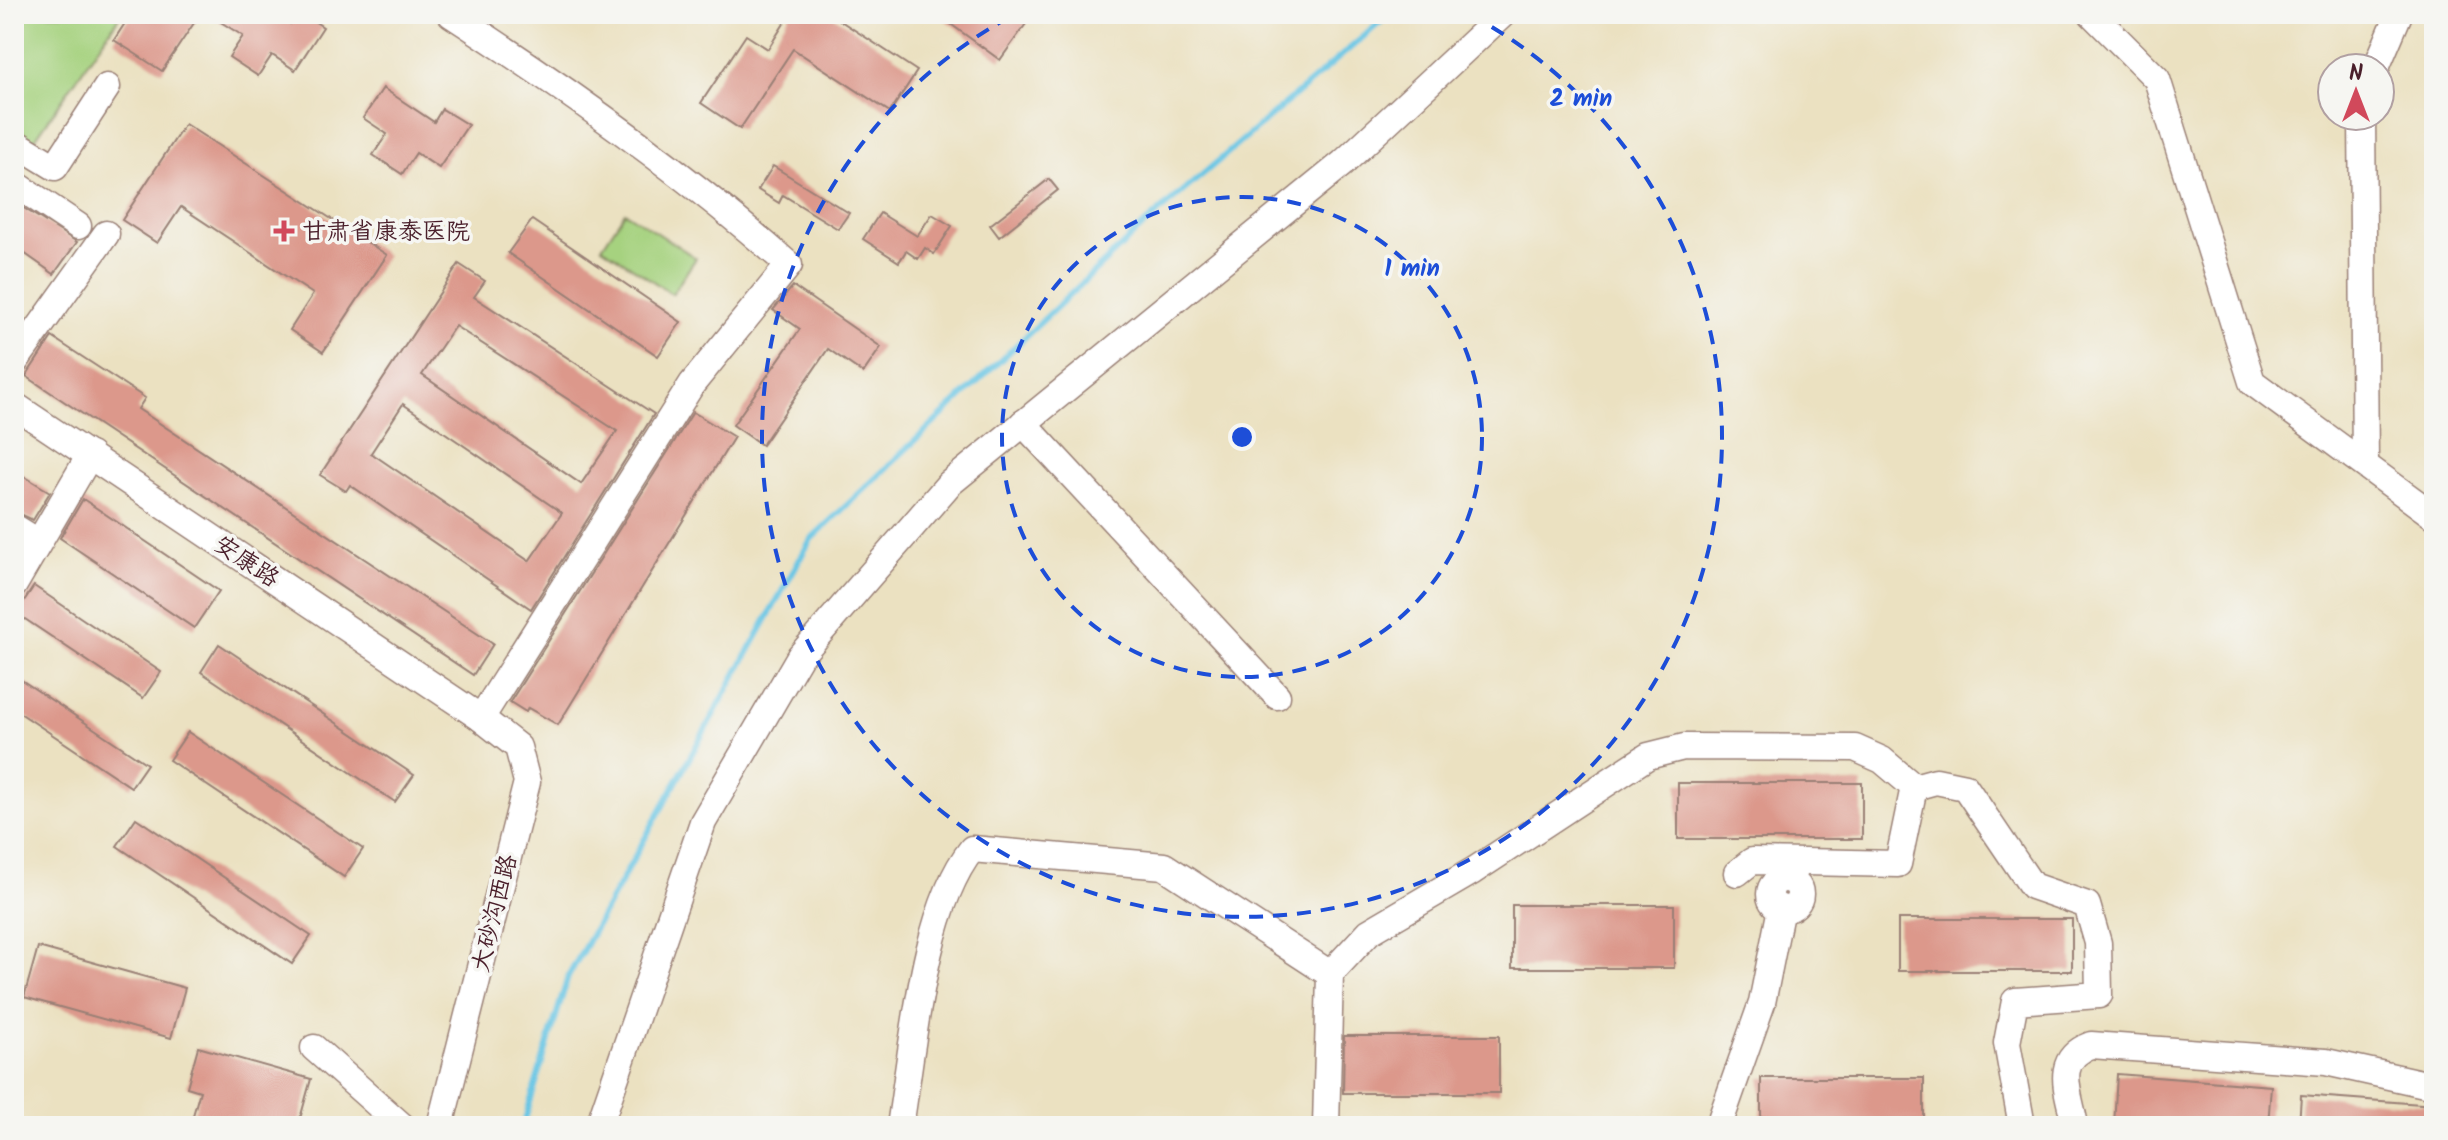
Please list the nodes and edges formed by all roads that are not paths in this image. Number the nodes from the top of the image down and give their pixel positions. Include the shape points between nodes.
1 (451, 14) edge
2 (1503, 14) edge
3 (2092, 14) edge
4 (2399, 14) edge
5 (2383, 52) edge
6 (107, 87) dead end
7 (2362, 132) edge
8 (14, 142) edge
9 (14, 183) edge
10 (78, 226) dead end
11 (106, 234) dead end
12 (14, 363) edge
13 (14, 405) edge
14 (1023, 423) junction
15 (90, 455) junction
16 (2365, 463) junction
17 (2434, 516) edge
18 (14, 527) edge
19 (14, 556) edge
20 (14, 585) edge
21 (1277, 696) dead end
22 (481, 718) junction
23 (1914, 787) junction
24 (1789, 872) junction
25 (1737, 873) dead end
26 (1330, 974) junction
27 (314, 1048) dead end
28 (2434, 1086) edge
29 (402, 1126) edge
30 (440, 1126) edge
31 (599, 1126) edge
32 (900, 1126) edge
33 (1326, 1126) edge
34 (1696, 1126) edge
35 (1720, 1126) edge
36 (2022, 1126) edge
37 (2075, 1126) edge

1 - 22 street via 555,81 717,201 789,265 692,384
2 - 14 street via 1343,163
3 - 16 street via 2157,79 2252,382
4 - 5 street
6 - 8 street via 55,167
7 - 16 street
9 - 10 street
11 - 12 street
13 - 15 street, 安康路
14 - 21 street
14 - 31 street via 949,484 800,656 703,822
15 - 20 street
15 - 22 street, 安康路
16 - 17 street
18 - 19 street via 27,535
22 - 30 street, 大砂沟西路 via 518,747 527,782
23 - 24 street via 1898,864
23 - 26 street via 1882,760 1855,748 1684,747 1648,756 1369,932
23 - 36 street via 1936,781 1965,787 2032,886 2087,905 2098,943 2099,995 2015,1001 2007,1043
24 - 25 street via 1752,861
24 - 35 street via 1799,897 1781,908 1762,1003
26 - 32 street via 1164,866 972,849 955,871 928,958
26 - 33 street
27 - 29 street
28 - 37 street via 2326,1062 2091,1045 2072,1056 2063,1077
34 - 35 street

